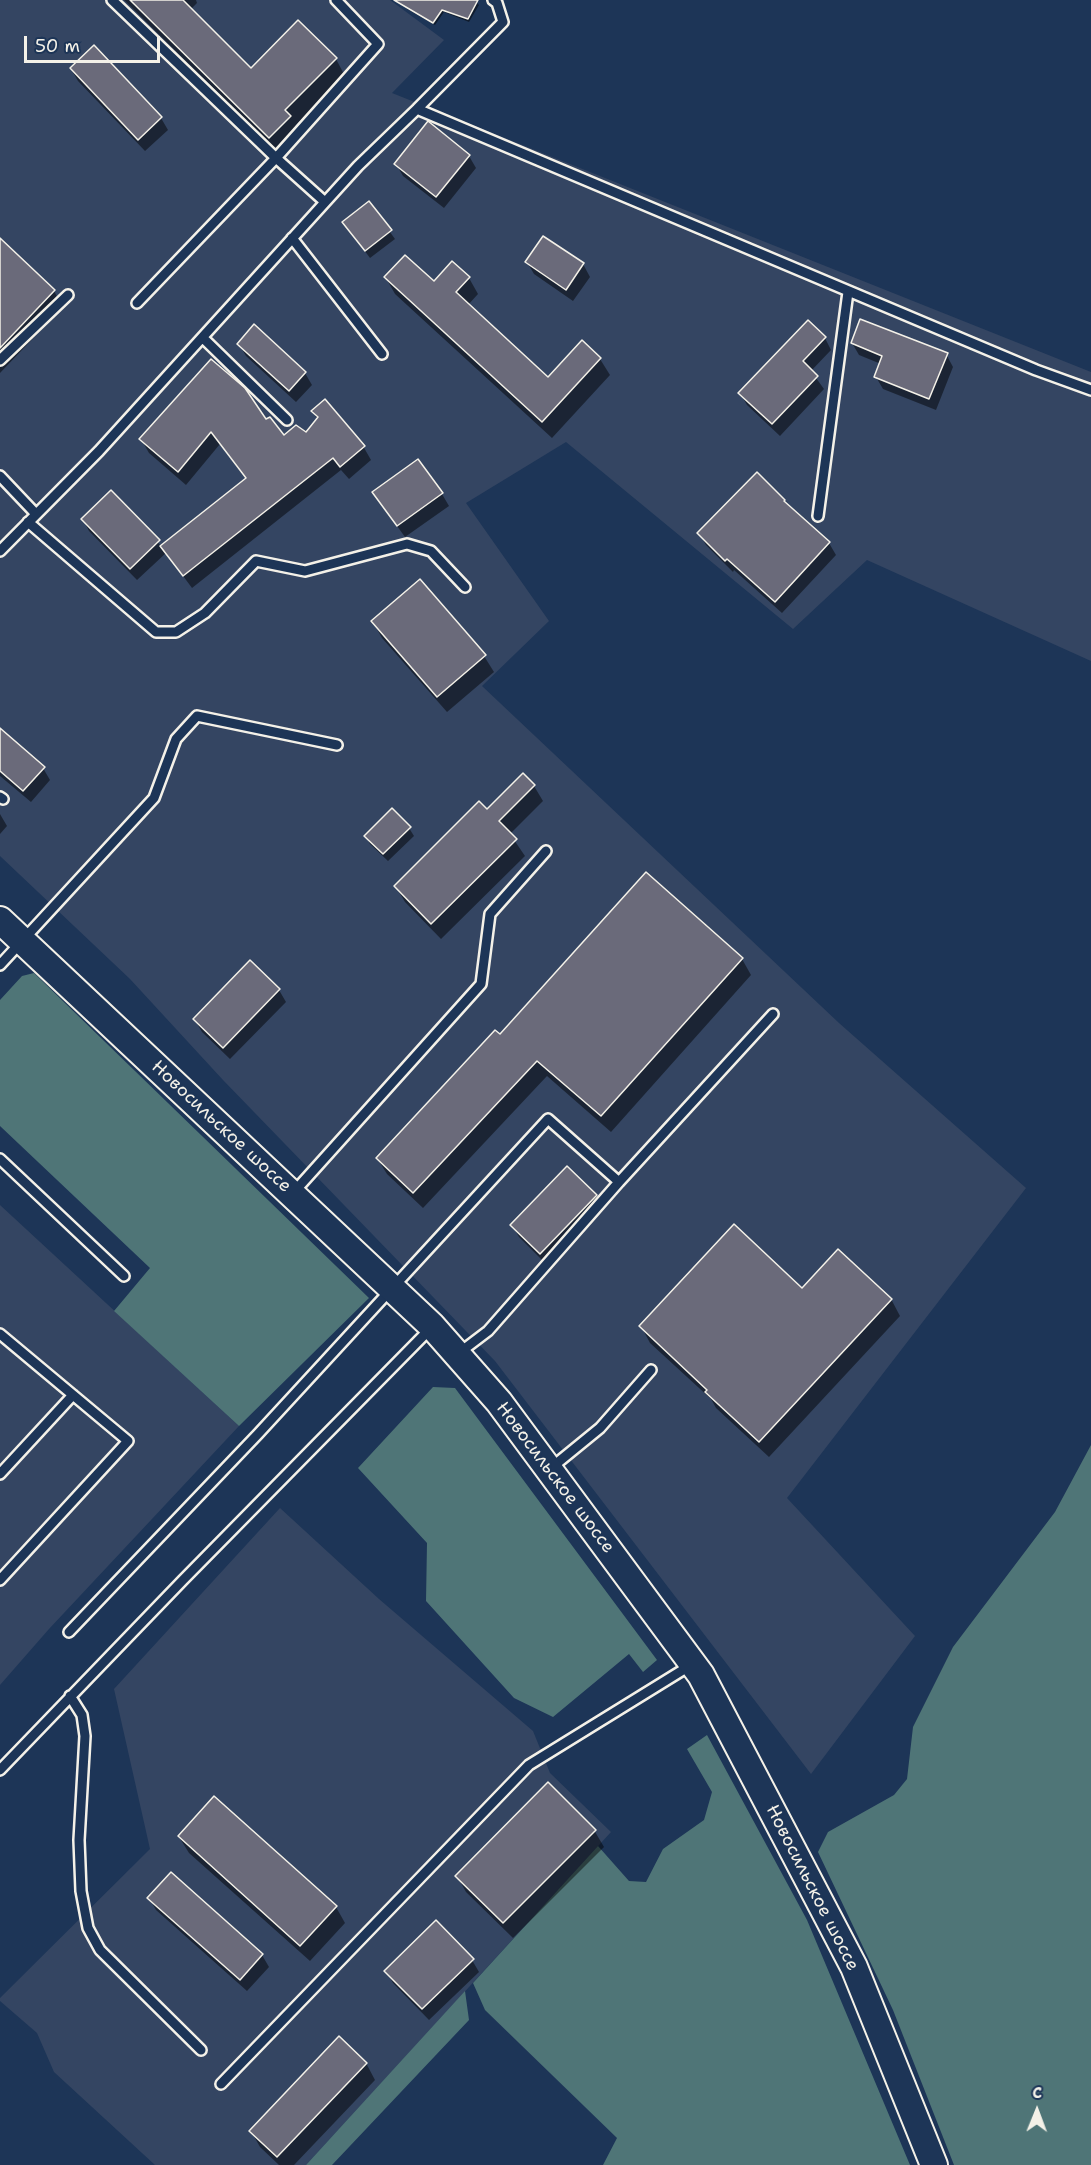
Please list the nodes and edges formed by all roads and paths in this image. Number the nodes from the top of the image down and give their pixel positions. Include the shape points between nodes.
1 (112, 0) edge
2 (336, 0) edge
3 (493, 0) edge
4 (417, 109) junction
5 (276, 158) junction
6 (325, 201) junction
7 (292, 237) junction
8 (848, 292) junction
9 (68, 295) dead end
10 (137, 303) dead end
11 (203, 338) junction
12 (382, 354) dead end
13 (0, 360) edge
14 (1091, 390) edge
15 (287, 420) dead end
16 (0, 476) edge
17 (36, 514) junction
18 (818, 516) dead end
19 (28, 522) junction
20 (0, 551) edge
21 (465, 587) dead end
22 (337, 745) dead end
23 (546, 851) dead end
24 (0, 920) edge
25 (22, 941) junction
26 (0, 965) edge
27 (773, 1014) dead end
28 (0, 1159) edge
29 (619, 1182) junction
30 (292, 1194) junction
31 (124, 1276) dead end
32 (392, 1287) junction
33 (432, 1326) junction
34 (0, 1334) edge
35 (457, 1354) junction
36 (651, 1370) dead end
37 (73, 1395) junction
38 (549, 1469) junction
39 (0, 1474) edge
40 (0, 1580) edge
41 (69, 1632) dead end
42 (693, 1664) junction
43 (70, 1696) junction
44 (0, 1770) edge
45 (201, 2050) dead end
46 (221, 2084) dead end
47 (934, 2165) edge

1 - 5 lane
2 - 5 lane via 378,44
3 - 4 lane via 503,22
4 - 6 lane
4 - 8 lane
5 - 6 lane
5 - 10 lane
6 - 7 lane
7 - 11 lane
7 - 12 lane
8 - 14 lane
8 - 18 lane
9 - 13 lane
11 - 15 lane
11 - 17 lane
16 - 17 lane
17 - 19 lane
19 - 20 lane
19 - 21 lane via 156,632 176,632 205,613 256,561 305,571 407,544 431,551
22 - 25 lane via 197,716 176,739 154,798
23 - 30 lane via 490,914 481,984
24 - 25 street, Новосильское шоссе
25 - 26 lane
25 - 30 street, Новосильское шоссе
27 - 29 lane
28 - 31 lane
29 - 32 lane via 548,1119
29 - 35 lane via 488,1331
30 - 32 street, Новосильское шоссе
32 - 33 street, Новосильское шоссе
32 - 41 lane
33 - 35 street, Новосильское шоссе
33 - 43 lane
34 - 37 lane
35 - 38 street, Новосильское шоссе
36 - 38 lane via 600,1428
37 - 39 lane
37 - 40 lane via 128,1442
38 - 42 street, Новосильское шоссе
42 - 46 lane via 529,1765
42 - 47 street, Новосильское шоссе via 854,1967
43 - 44 lane
43 - 45 lane via 82,1715 85,1736 79,1840 81,1891 88,1928 100,1950

